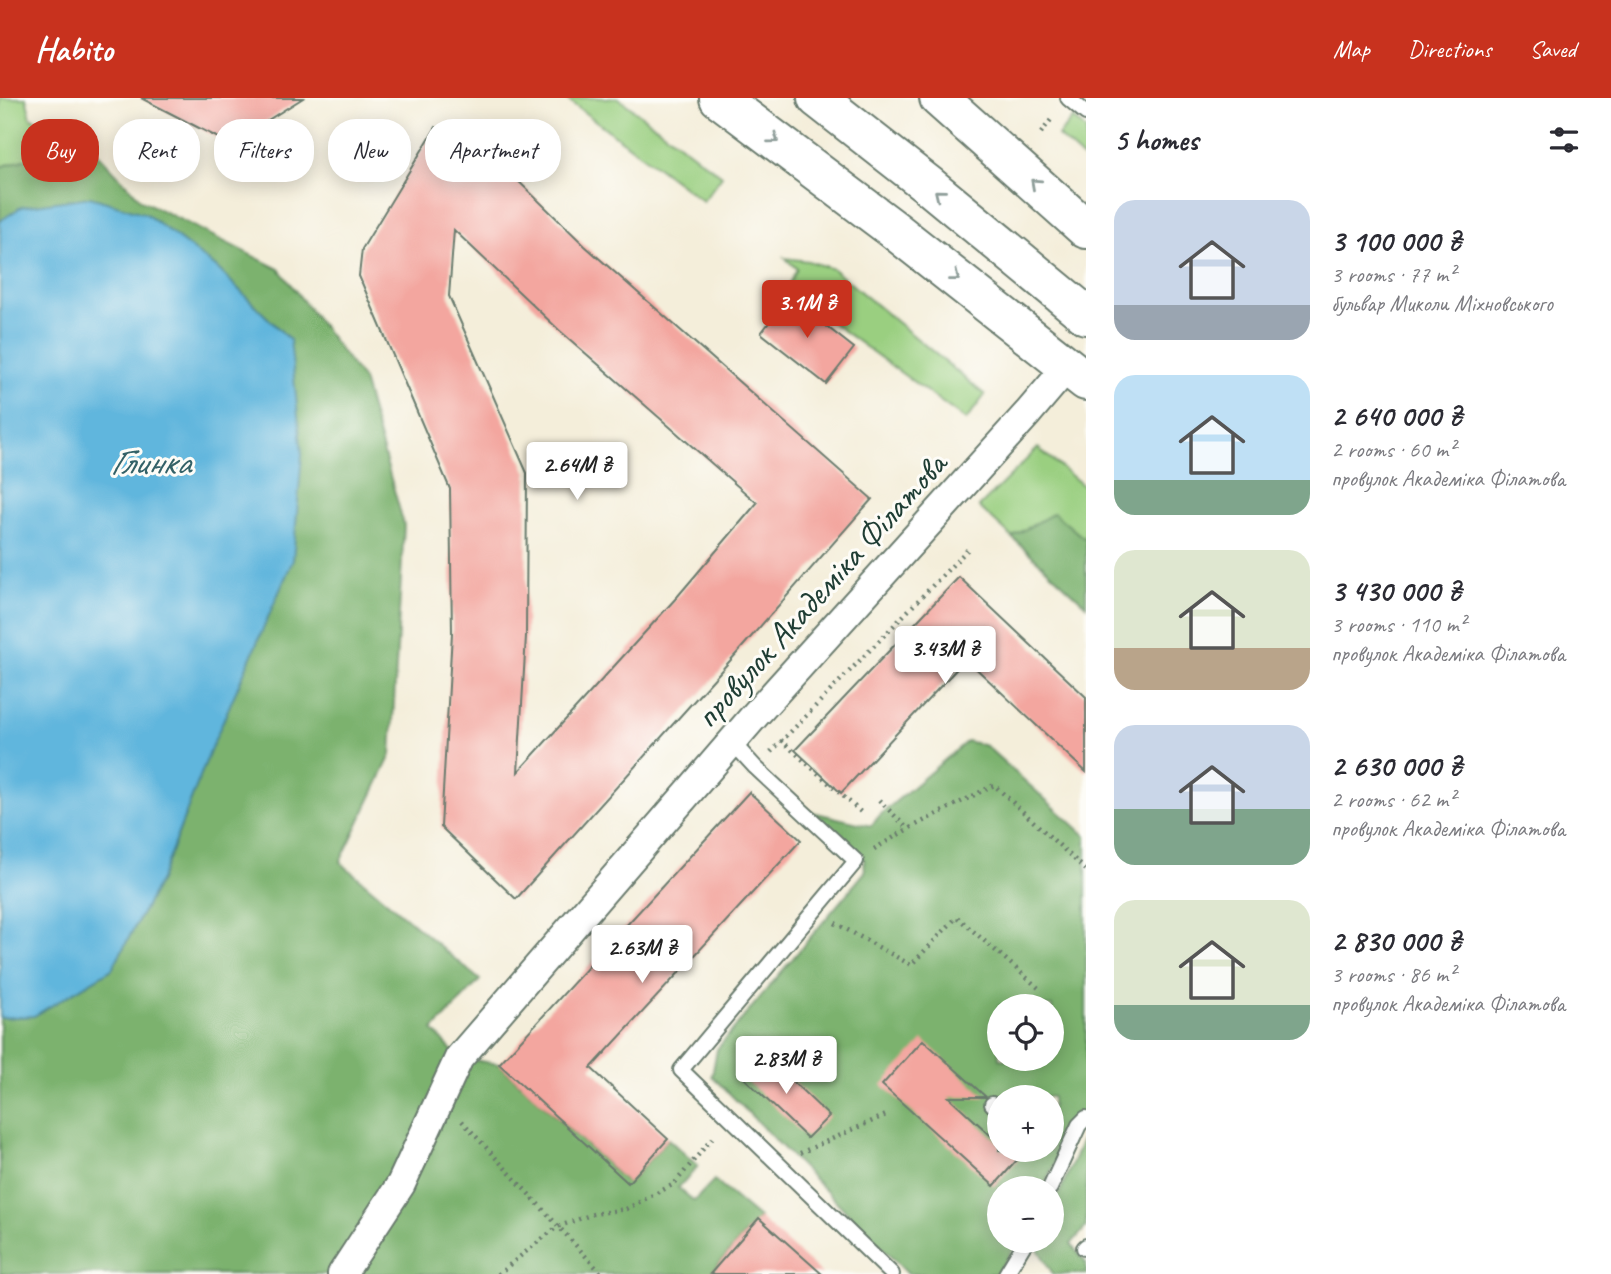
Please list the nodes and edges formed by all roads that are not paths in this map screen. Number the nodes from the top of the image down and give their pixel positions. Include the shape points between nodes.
1 (719, 98) edge
2 (817, 98) edge
3 (939, 98) edge
4 (1068, 98) edge
5 (1086, 113) edge
6 (1086, 229) edge
7 (1086, 315) edge
8 (1077, 374) edge
9 (733, 743) junction
10 (1086, 1118) edge
11 (1065, 1155) joint
12 (1055, 1176) edge
13 (1019, 1253) edge
14 (342, 1274) edge
15 (891, 1274) edge
16 (1006, 1274) edge

1 -> 8 main road
7 -> 2 main road
6 -> 3 main road
4 - 5 lane
8 - 9 street, провулок Академіка Філатова via 1028,413
9 - 14 street, провулок Академіка Філатова via 459,1058 401,1184
9 - 15 lane via 856,860 681,1070
10 - 11 lane
11 - 12 lane
13 - 16 lane

